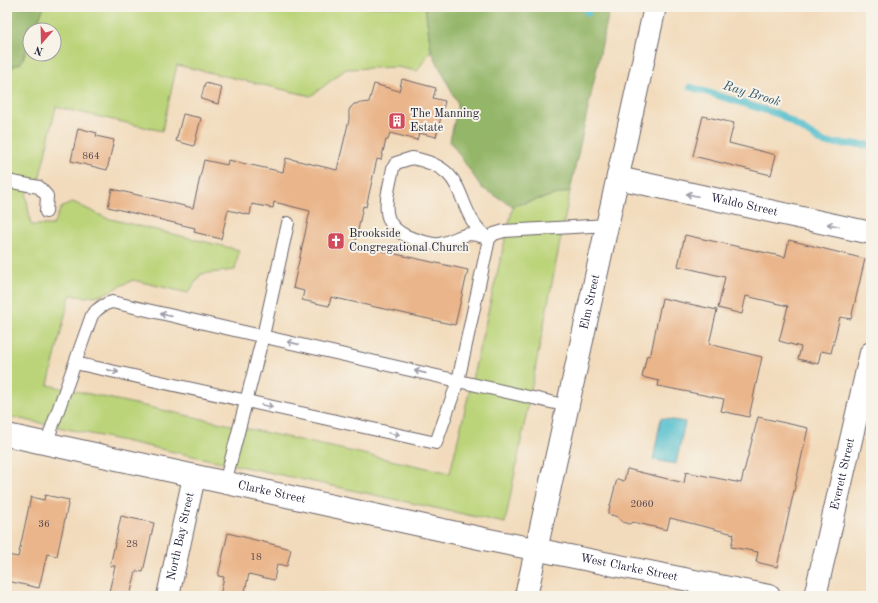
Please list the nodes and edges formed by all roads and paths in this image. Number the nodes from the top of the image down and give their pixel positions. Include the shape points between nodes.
1 (655, 7) edge
2 (618, 178) junction
3 (7, 181) edge
4 (46, 212) dead end
5 (288, 223) dead end
6 (608, 225) junction
7 (871, 233) edge
8 (489, 239) junction
9 (263, 336) junction
10 (871, 353) edge
11 (75, 363) junction
12 (458, 381) junction
13 (247, 402) junction
14 (568, 406) junction
15 (7, 435) edge
16 (46, 444) junction
17 (194, 477) junction
18 (225, 483) junction
19 (536, 549) junction
20 (168, 596) edge
21 (526, 596) edge
22 (769, 596) edge
23 (815, 596) edge

1 - 2 street, Elm Street
2 - 6 street, Elm Street
7 -> 2 street, Waldo Street
3 - 4 lane via 39,187 47,196
5 - 9 lane
6 - 8 lane via 504,231 494,234
6 - 14 street, Elm Street
8 - 8 lane via 469,233 438,245 402,233 390,223 385,207 396,163 412,158 436,164 447,172 461,193 476,227
8 - 12 lane
9 -> 11 lane via 112,302 106,303 92,315
12 -> 9 lane
9 - 13 lane
10 - 23 street, Everett Street
11 -> 13 lane
11 - 16 lane
13 -> 12 lane via 436,443
12 - 14 lane
13 - 18 lane
14 - 19 street, Elm Street
15 - 16 street, Clarke Street
16 - 17 street, Clarke Street
17 - 18 street, Clarke Street
17 - 20 street, North Bay Street
18 - 19 street, Clarke Street
19 - 21 street, Elm Street
19 - 22 street, West Clarke Street

